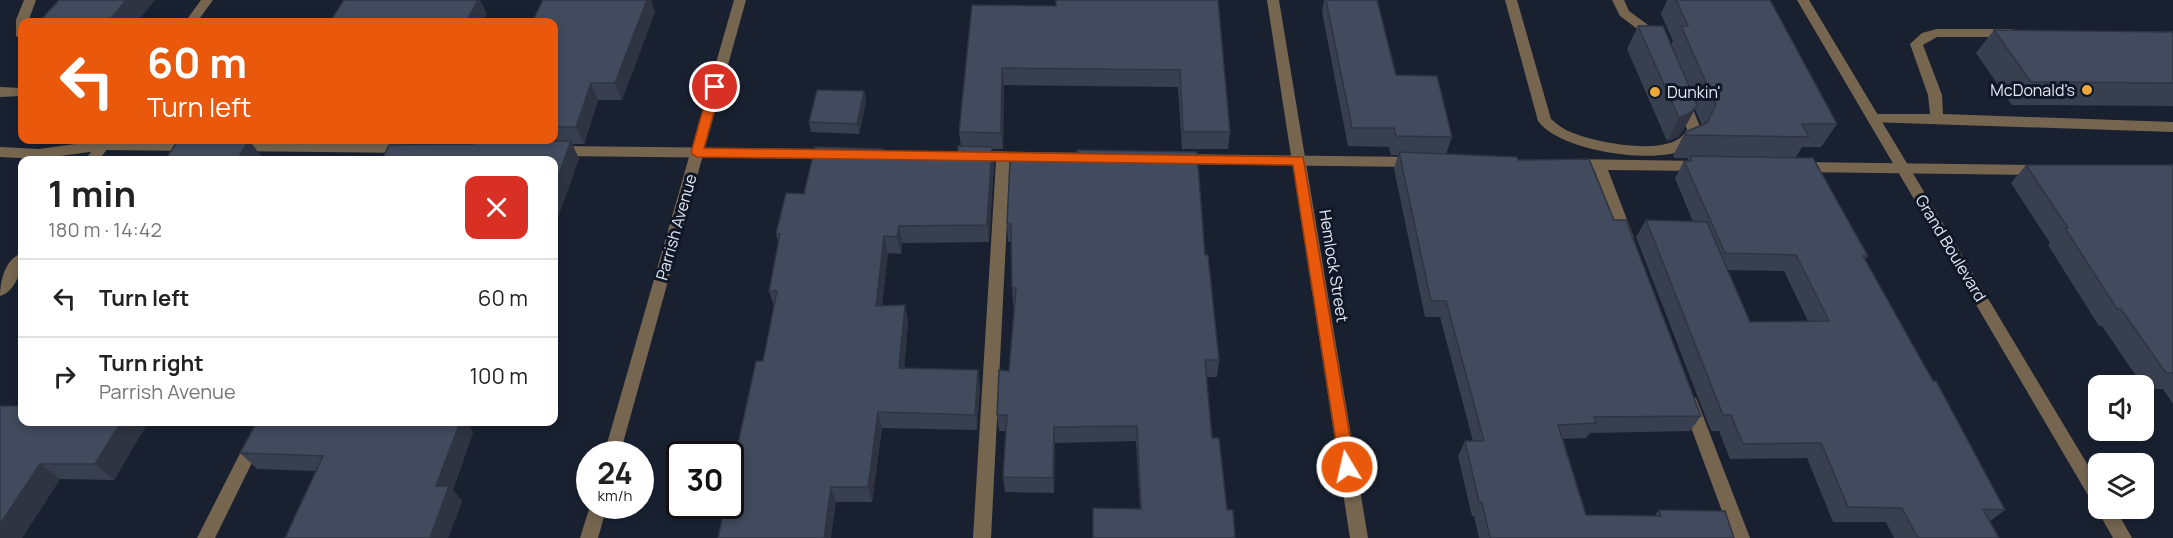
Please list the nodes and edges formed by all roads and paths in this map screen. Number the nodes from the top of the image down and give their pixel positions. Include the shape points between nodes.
1 (30, 0) edge
2 (207, 0) edge
3 (740, 0) edge
4 (1273, 0) edge
5 (1511, 0) edge
6 (1618, 0) edge
7 (1803, 0) edge
8 (23, 18) edge
9 (194, 18) edge
10 (2029, 33) edge
11 (1660, 46) edge
12 (1677, 88) edge
13 (0, 92) edge
14 (18, 92) edge
15 (1937, 118) junction
16 (1874, 119) junction
17 (2173, 127) edge
18 (95, 144) edge
19 (104, 144) edge
20 (158, 144) edge
21 (425, 149) edge
22 (543, 150) edge
23 (0, 152) edge
24 (697, 153) junction
25 (398, 154) edge
26 (846, 155) edge
27 (95, 156) edge
28 (959, 156) edge
29 (1004, 156) junction
30 (1110, 158) edge
31 (1158, 159) edge
32 (1299, 161) junction
33 (1430, 162) edge
34 (1554, 164) edge
35 (1599, 165) junction
36 (1719, 166) edge
37 (1790, 167) edge
38 (1903, 168) junction
39 (2056, 171) edge
40 (1633, 252) edge
41 (18, 265) edge
42 (0, 290) edge
43 (1683, 384) edge
44 (262, 426) edge
45 (616, 441) edge
46 (2088, 480) edge
47 (594, 519) edge
48 (2112, 519) edge
49 (206, 538) edge
50 (589, 538) edge
51 (982, 538) edge
52 (1359, 538) edge
53 (1741, 538) edge
54 (2123, 538) edge

1 - 8 street
2 - 9 street
3 - 24 street, Parrish Avenue
4 - 32 street, Hemlock Street
5 - 12 street via 1545,121 1559,132 1579,140 1634,149 1678,147 1690,140 1694,129
6 - 11 street via 1624,13 1655,36
7 - 16 street, Grand Boulevard
10 - 15 street via 1937,33 1916,44 1935,95
13 - 14 street
15 - 16 street
15 - 17 street
16 - 38 street, Grand Boulevard
18 - 23 street via 39,154
19 - 27 street
20 - 25 street
21 - 25 street
22 - 24 street
24 - 26 street
24 - 45 street, Parrish Avenue
28 - 29 street
29 - 30 street
29 - 51 street
31 - 32 street
32 - 33 street
32 - 52 street, Hemlock Street
34 - 35 street
35 - 36 street
35 - 40 street
37 - 38 street
38 - 39 street
38 - 46 street, Grand Boulevard
41 - 42 street
43 - 53 street
44 - 49 street
47 - 50 street
48 - 54 street

